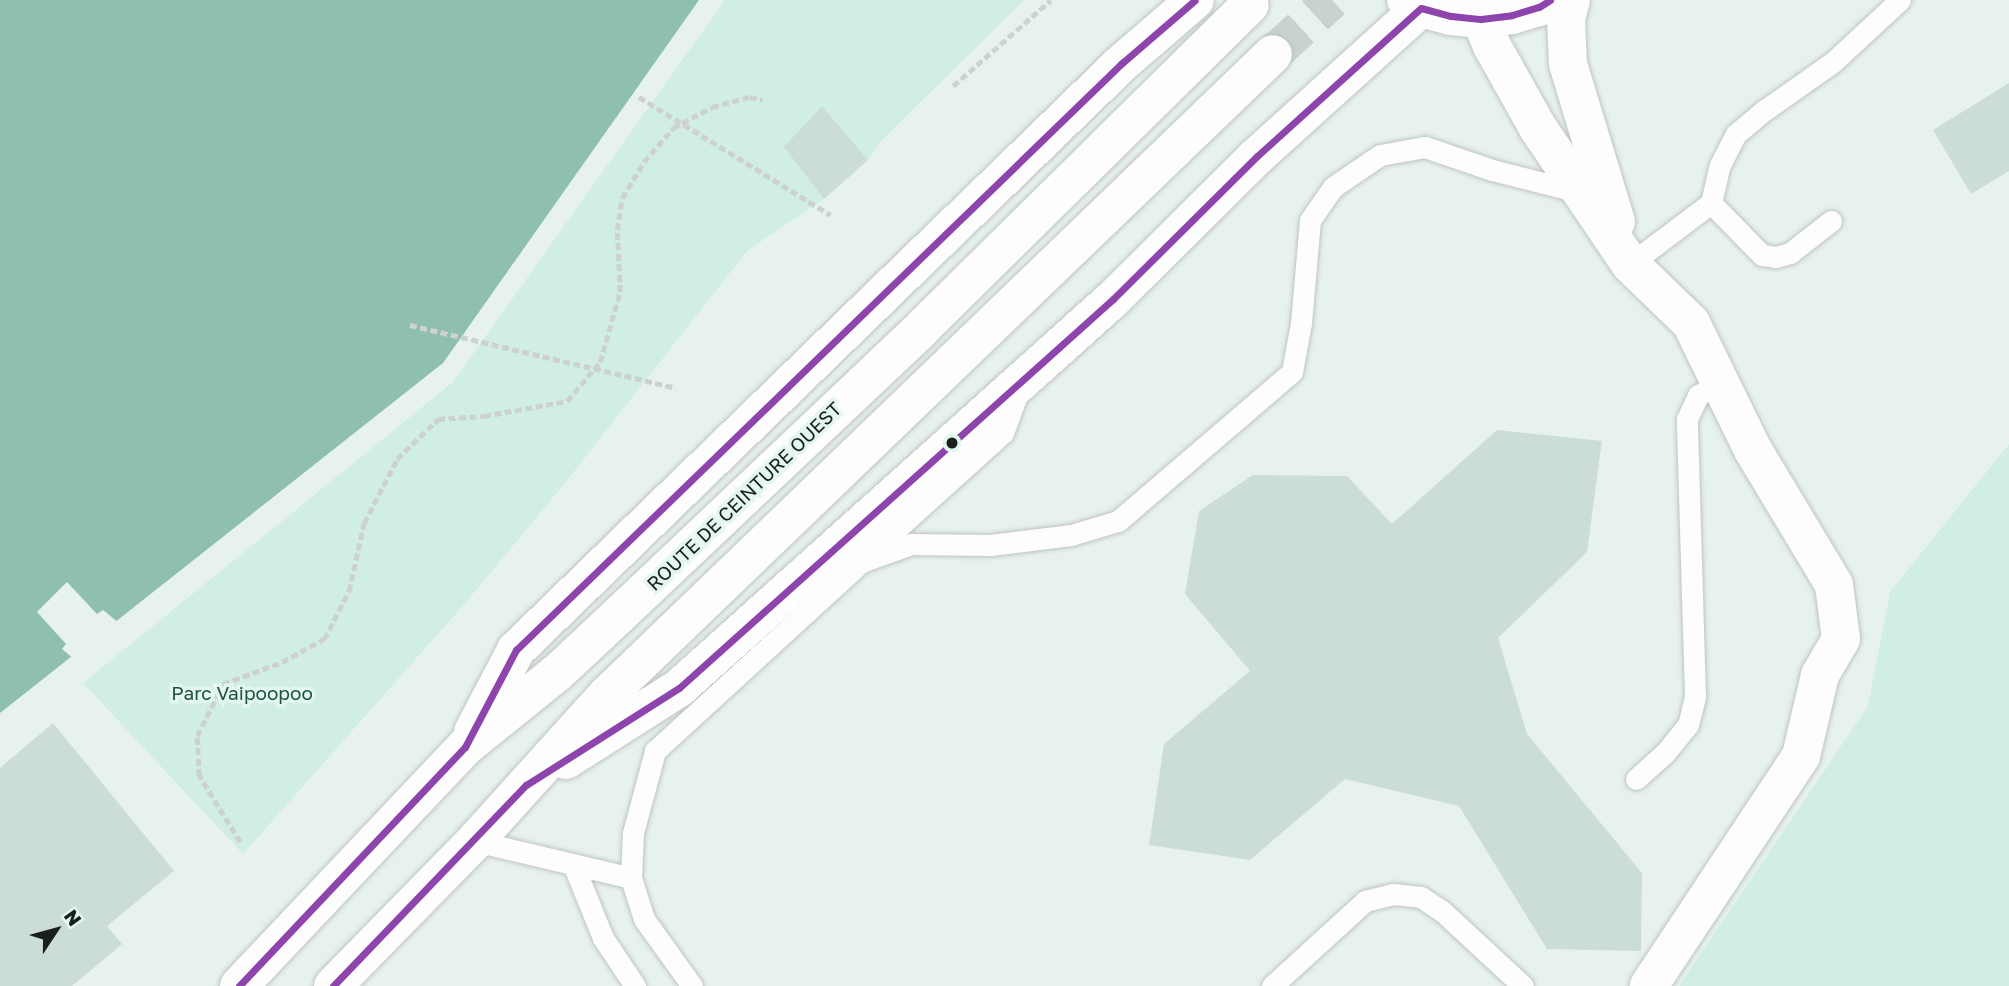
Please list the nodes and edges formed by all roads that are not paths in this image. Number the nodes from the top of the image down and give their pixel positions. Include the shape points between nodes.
1 (1195, 0) edge
2 (1550, 0) edge
3 (1572, 0) edge
4 (1900, 0) edge
5 (1413, 4) edge
6 (1250, 5) dead end
7 (1481, 19) junction
8 (1273, 54) tunnel mouth
9 (1581, 192) junction
10 (1710, 203) junction
11 (1831, 221) dead end
12 (1630, 264) junction
13 (1023, 379) junction
14 (1720, 384) junction
15 (861, 562) junction
16 (465, 747) junction
17 (1636, 779) dead end
18 (526, 785) junction
19 (475, 841) junction
20 (573, 864) junction
21 (631, 878) junction
22 (239, 986) edge
23 (333, 986) edge
24 (635, 986) edge
25 (692, 986) edge
26 (1272, 986) edge
27 (1523, 986) edge
28 (1648, 986) edge

1 - 16 main road via 1122,63 516,650
2 - 7 main road via 1512,15
3 - 12 main road via 1566,19 1568,65
4 - 10 lane via 1833,62 1736,134 1720,165
5 - 7 main road via 1451,16
5 - 13 main road via 1113,299
6 - 16 main road, ROUTE DE CEINTURE OUEST via 932,319 619,615 558,672
7 - 9 main road via 1502,66
8 - 18 main road via 670,632
9 - 12 main road
9 - 15 lane via 1492,170 1425,147 1380,155 1333,187 1310,220 1292,372 1118,520 1072,535 990,545 911,544
10 - 11 lane via 1762,255 1776,257 1804,244
10 - 12 lane
12 - 14 main road via 1691,323
13 - 15 lane via 1003,433
13 - 18 main road via 679,688
14 - 17 lane via 1698,395 1687,419 1695,696 1688,725
14 - 28 main road via 1753,450 1834,585 1841,639 1820,675 1801,756
15 - 21 lane via 655,751 633,833
16 - 22 main road, ROUTE DE CEINTURE OUEST
18 - 19 main road
19 - 20 lane
19 - 23 main road
20 - 21 lane
20 - 24 lane via 603,938
21 - 25 lane via 643,919
26 - 27 lane via 1365,901 1393,894 1421,897 1442,911

